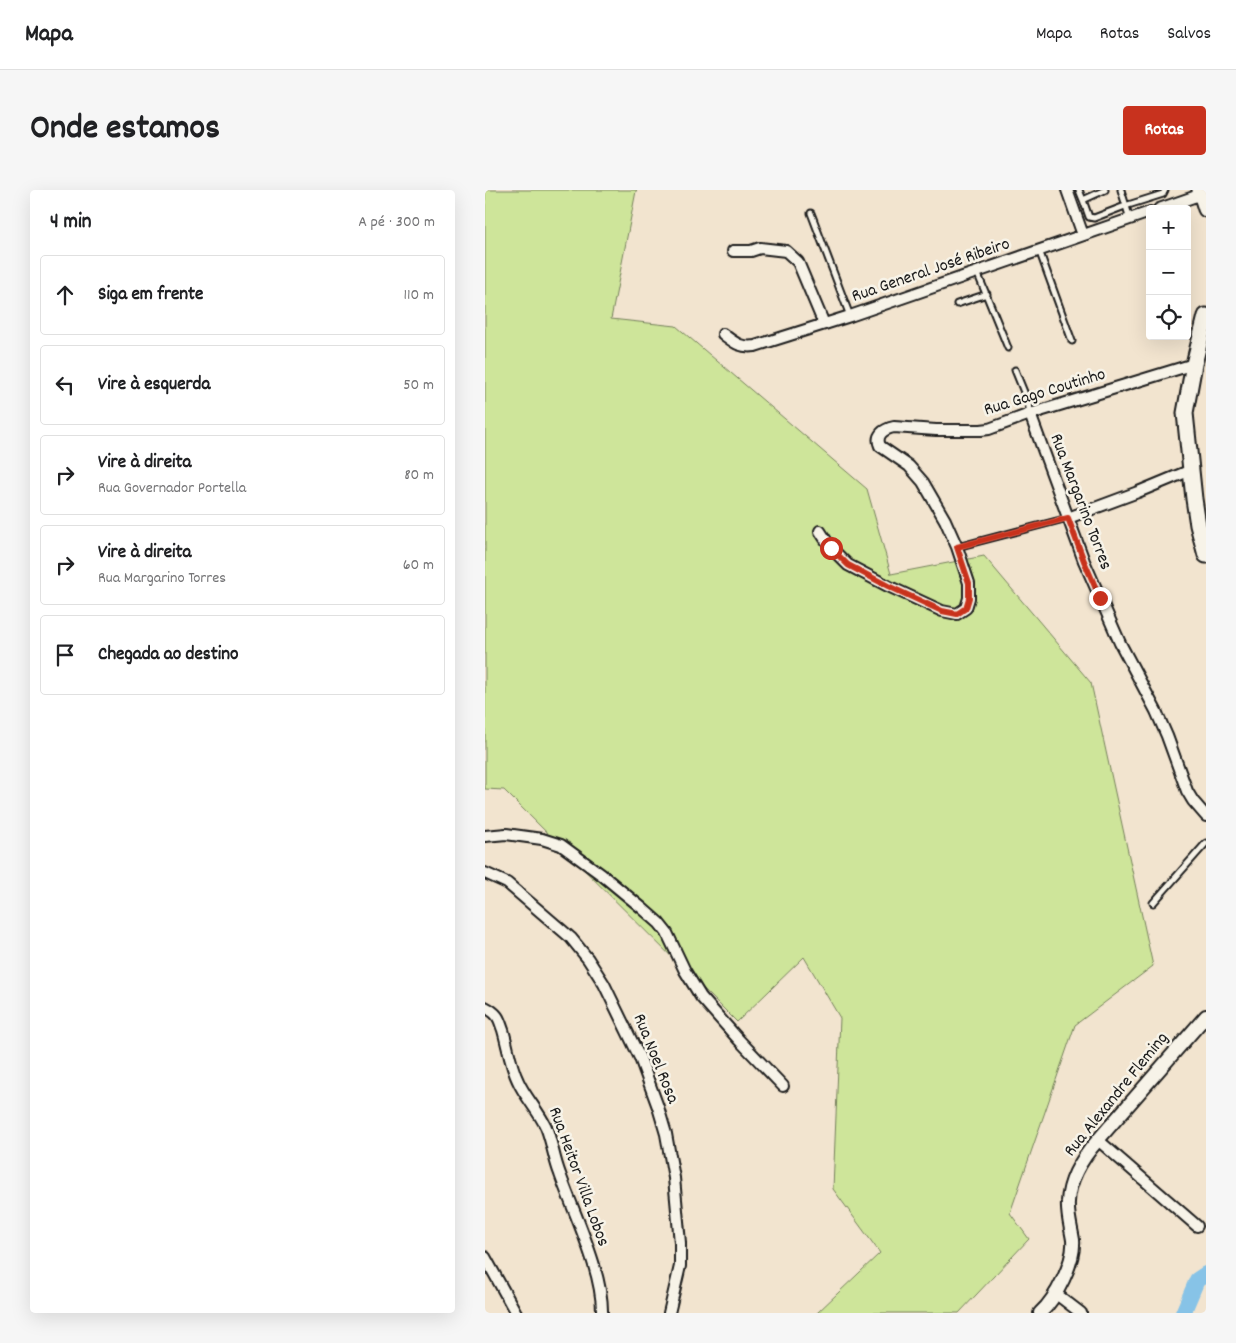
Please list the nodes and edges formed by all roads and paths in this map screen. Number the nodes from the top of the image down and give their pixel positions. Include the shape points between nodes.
1 (1067, 190) edge
2 (1079, 190) edge
3 (1105, 190) edge
4 (1121, 190) edge
5 (1165, 190) edge
6 (1203, 196) edge
7 (1083, 200) junction
8 (1173, 205) edge
9 (1125, 206) junction
10 (811, 213) dead end
11 (1146, 213) edge
12 (1130, 219) junction
13 (1083, 235) junction
14 (1039, 250) junction
15 (733, 251) dead end
16 (977, 272) junction
17 (987, 294) junction
18 (957, 304) dead end
19 (850, 316) junction
20 (1206, 316) edge
21 (824, 324) junction
22 (723, 334) dead end
23 (1072, 341) dead end
24 (1008, 348) dead end
25 (1194, 364) junction
26 (1015, 370) dead end
27 (1030, 414) junction
28 (1191, 470) junction
29 (1068, 518) junction
30 (820, 531) dead end
31 (957, 547) junction
32 (1206, 555) edge
33 (1206, 816) edge
34 (485, 836) edge
35 (1206, 843) edge
36 (485, 873) edge
37 (1153, 903) dead end
38 (485, 1007) edge
39 (1206, 1016) edge
40 (783, 1086) dead end
41 (1098, 1140) junction
42 (1197, 1226) dead end
43 (485, 1256) edge
44 (1055, 1293) junction
45 (516, 1313) edge
46 (602, 1313) edge
47 (669, 1313) edge
48 (1040, 1313) edge
49 (1081, 1313) edge

1 - 13 street
2 - 7 lane
3 - 7 lane
4 - 9 lane
5 - 9 lane via 1163,194
6 - 8 street
7 - 9 lane via 1089,217 1093,219
9 - 12 lane
10 - 19 lane
11 - 12 street, Rua General José Ribeiro
12 - 13 street, Rua General José Ribeiro
13 - 14 street, Rua General José Ribeiro
14 - 16 street, Rua General José Ribeiro
14 - 23 lane
15 - 21 street via 760,248 787,251 798,262
16 - 17 lane
16 - 19 street, Rua General José Ribeiro
17 - 18 lane
17 - 24 lane
19 - 21 street, Rua General José Ribeiro
20 - 25 main road
21 - 22 street, Rua General José Ribeiro via 745,347
25 - 27 street, Rua Gago Coutinho
25 - 28 main road via 1185,413
26 - 27 lane
27 - 29 street, Rua Margarino Torres
27 - 31 street, Rua Gago Coutinho via 981,430 894,427 881,432 878,438 880,446 909,466 923,482
28 - 29 street
28 - 32 main road
29 - 31 lane
29 - 33 street, Rua Margarino Torres via 1120,643 1167,736 1187,791
30 - 31 street via 848,565 942,611 957,614 966,608 969,598 969,583
34 - 40 street via 506,834 561,844 602,874 659,923 701,997
35 - 37 lane
36 - 47 street, Rua Noel Rosa via 507,883 571,938 604,984 640,1058 666,1134 674,1178 680,1266
38 - 46 street, Rua Heitor Villa Lobos via 500,1020 518,1083 547,1129 559,1172 589,1251
39 - 41 street, Rua Alexandre Fleming
41 - 42 street
41 - 44 street, Rua Alexandre Fleming via 1081,1161 1069,1191 1072,1251
43 - 45 street
44 - 48 street, Rua Alexandre Fleming
44 - 49 street

